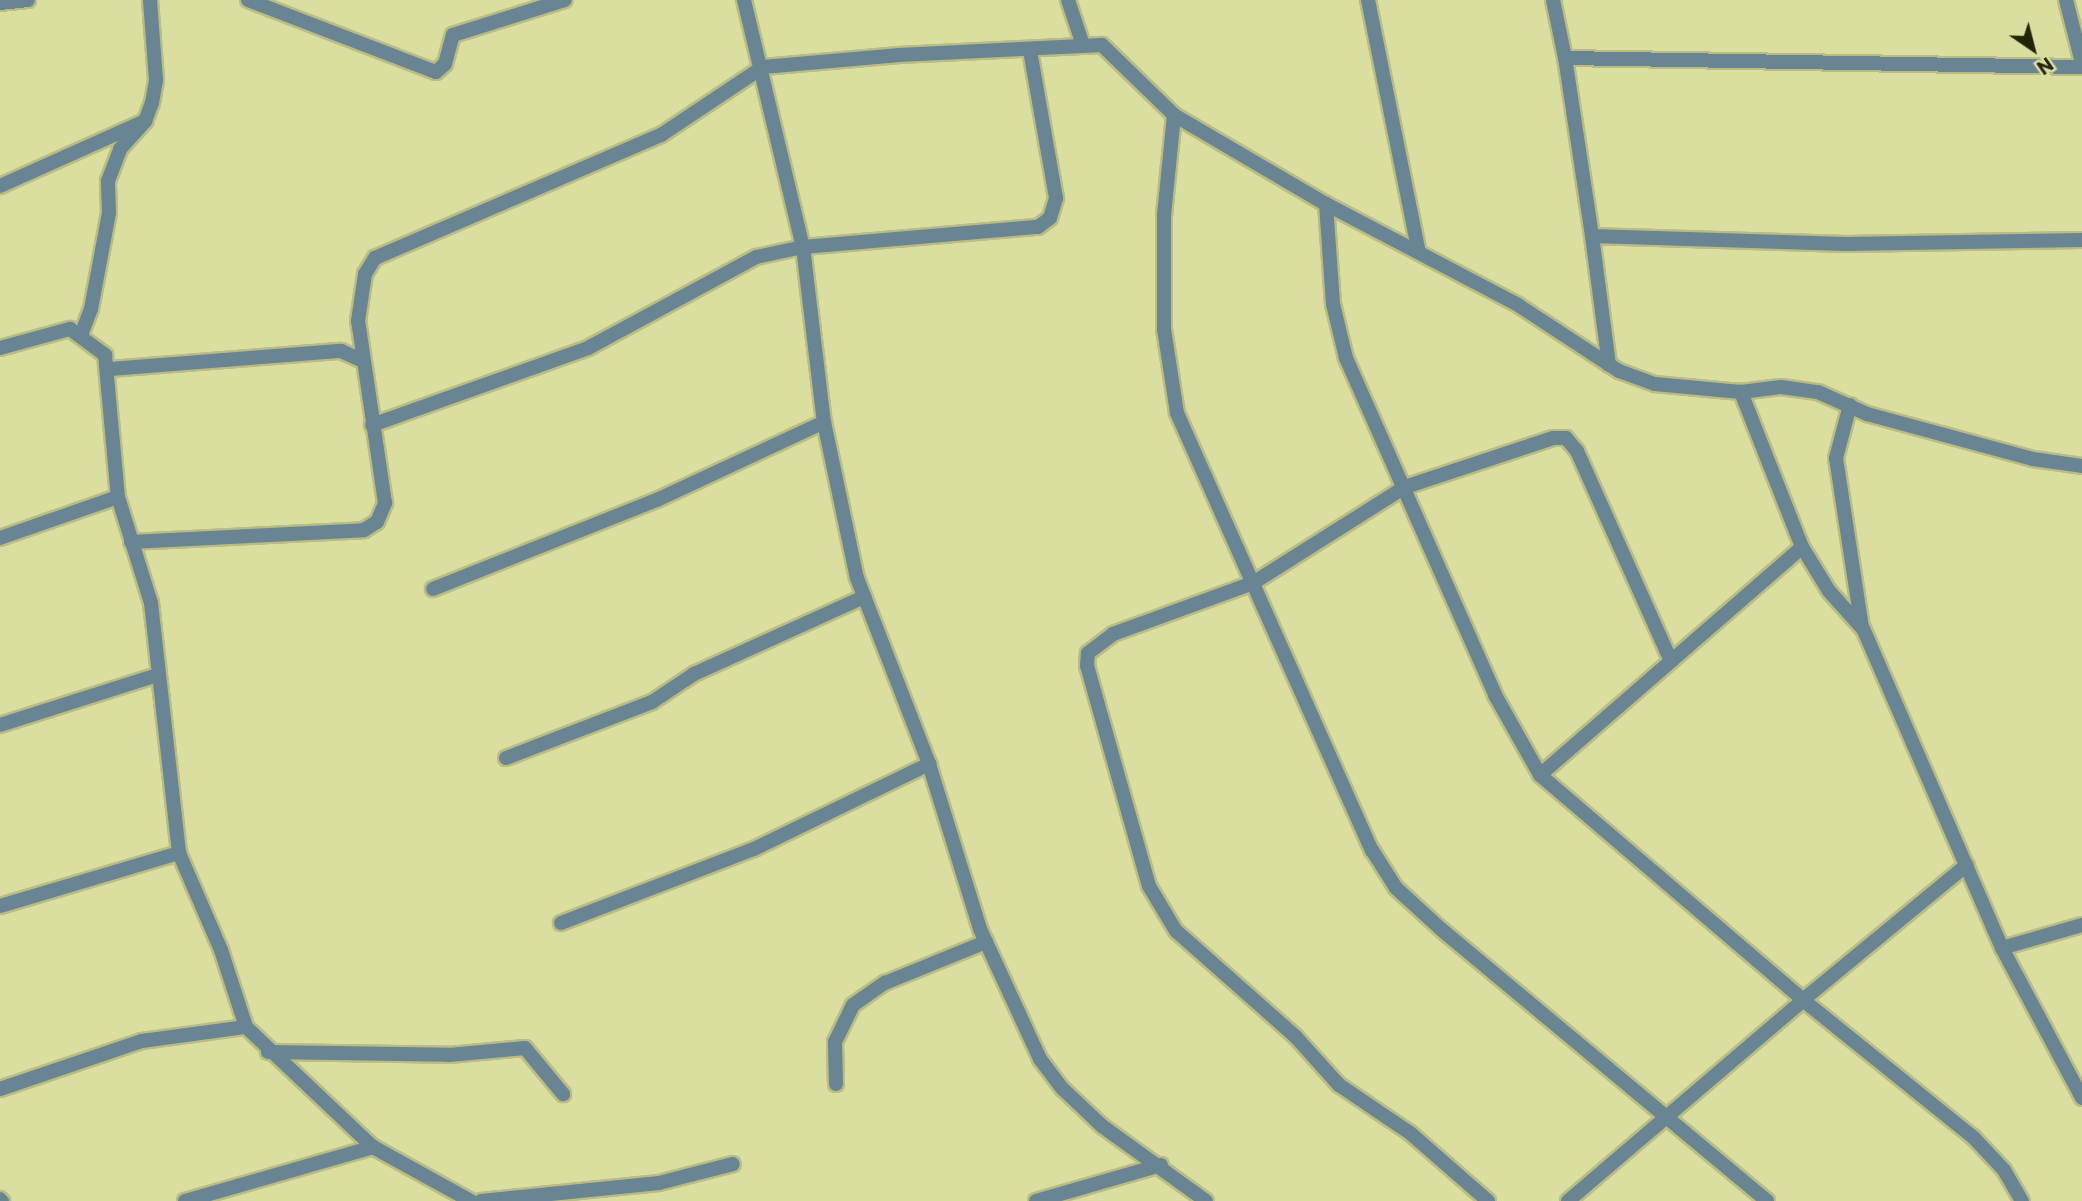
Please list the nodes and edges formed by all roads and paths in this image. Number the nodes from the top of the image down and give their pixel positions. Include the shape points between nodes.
1 (28, 0) edge
2 (150, 0) edge
3 (248, 0) edge
4 (565, 0) edge
5 (744, 0) edge
6 (1068, 0) edge
7 (1368, 0) edge
8 (1553, 0) edge
9 (2066, 0) edge
10 (0, 3) edge
11 (1082, 42) junction
12 (1030, 50) junction
13 (1565, 58) junction
14 (2082, 65) edge
15 (763, 67) junction
16 (1174, 115) junction
17 (145, 121) junction
18 (0, 186) edge
19 (1326, 204) junction
20 (1592, 236) junction
21 (2082, 240) edge
22 (803, 247) junction
23 (1419, 252) junction
24 (81, 335) junction
25 (0, 348) edge
26 (363, 361) junction
27 (1609, 365) junction
28 (110, 369) junction
29 (1741, 392) junction
30 (1850, 405) junction
31 (824, 422) junction
32 (372, 425) junction
33 (2082, 466) edge
34 (1405, 487) junction
35 (118, 497) junction
36 (0, 538) edge
37 (131, 542) junction
38 (1802, 547) junction
39 (1254, 583) junction
40 (433, 589) dead end
41 (864, 597) junction
42 (1863, 629) junction
43 (1671, 661) junction
44 (158, 675) junction
45 (0, 725) edge
46 (506, 758) dead end
47 (929, 764) junction
48 (1540, 775) junction
49 (179, 853) junction
50 (1967, 865) junction
51 (0, 906) edge
52 (561, 923) dead end
53 (2082, 925) edge
54 (986, 942) junction
55 (2002, 948) junction
56 (1802, 1000) junction
57 (246, 1027) junction
58 (268, 1052) junction
59 (836, 1084) dead end
60 (0, 1089) edge
61 (563, 1094) dead end
62 (2082, 1098) edge
63 (1664, 1117) junction
64 (373, 1147) junction
65 (733, 1164) dead end
66 (1161, 1165) junction
67 (186, 1201) edge
68 (471, 1201) edge
69 (481, 1201) edge
70 (1036, 1201) edge
71 (1206, 1201) edge
72 (1488, 1201) edge
73 (1568, 1201) edge
74 (1768, 1201) edge
75 (2022, 1201) edge

1 - 10 street
2 - 17 street via 156,80
3 - 4 street via 436,72 445,64 453,35
5 - 15 street
6 - 11 street
7 - 23 street
8 - 13 street
9 - 14 street
11 - 12 street
11 - 16 street via 1113,52
12 - 15 street via 958,50
12 - 22 street via 1056,198 1050,218 1038,227
13 - 14 street
13 - 20 street
15 - 22 street
15 - 26 street via 661,135 375,258 365,274 358,321
16 - 19 street
16 - 39 street via 1164,216 1167,372 1199,468
17 - 18 street
17 - 24 street via 120,149 108,181 109,213 92,309
19 - 23 street
19 - 34 street via 1333,304 1346,358
20 - 21 street via 1846,244
20 - 27 street
22 - 31 street
22 - 32 street via 756,257 588,348
23 - 27 street via 1518,305
24 - 25 street via 70,329 43,333
24 - 28 street via 105,355
26 - 28 street via 341,351
26 - 32 street
27 - 29 street via 1655,384
28 - 35 street via 108,412
29 - 30 street via 1781,387 1818,392
29 - 38 street
30 - 33 street via 1867,414 2033,459
30 - 42 street via 1836,458
31 - 40 street via 656,500
31 - 41 street
32 - 37 street via 385,503 377,522 364,530
34 - 39 street
34 - 43 street via 1566,438 1577,451
34 - 48 street via 1495,695
35 - 36 street
35 - 37 street
37 - 44 street via 151,603
38 - 42 street via 1829,591
38 - 43 street
39 - 63 street via 1372,850 1396,888
39 - 72 street via 1113,634 1088,653 1087,666 1149,886 1176,932 1296,1037 1339,1084 1410,1133
41 - 46 street via 694,674 652,702
41 - 47 street
42 - 50 street
43 - 48 street
44 - 45 street
44 - 49 street
47 - 52 street via 754,849
47 - 54 street
48 - 56 street
49 - 51 street
49 - 57 street via 221,950
50 - 55 street
50 - 56 street
53 - 55 street
54 - 59 street via 885,983 853,1005 835,1042
54 - 66 street via 1040,1059 1063,1089 1102,1126
55 - 62 street
56 - 63 street
56 - 75 street via 1973,1137 2004,1170
57 - 58 street
57 - 60 street via 142,1041
58 - 61 street via 449,1055 525,1048
58 - 64 street
63 - 73 street
63 - 74 street
64 - 67 street
64 - 68 street
65 - 69 street via 659,1183
66 - 70 street
66 - 71 street

